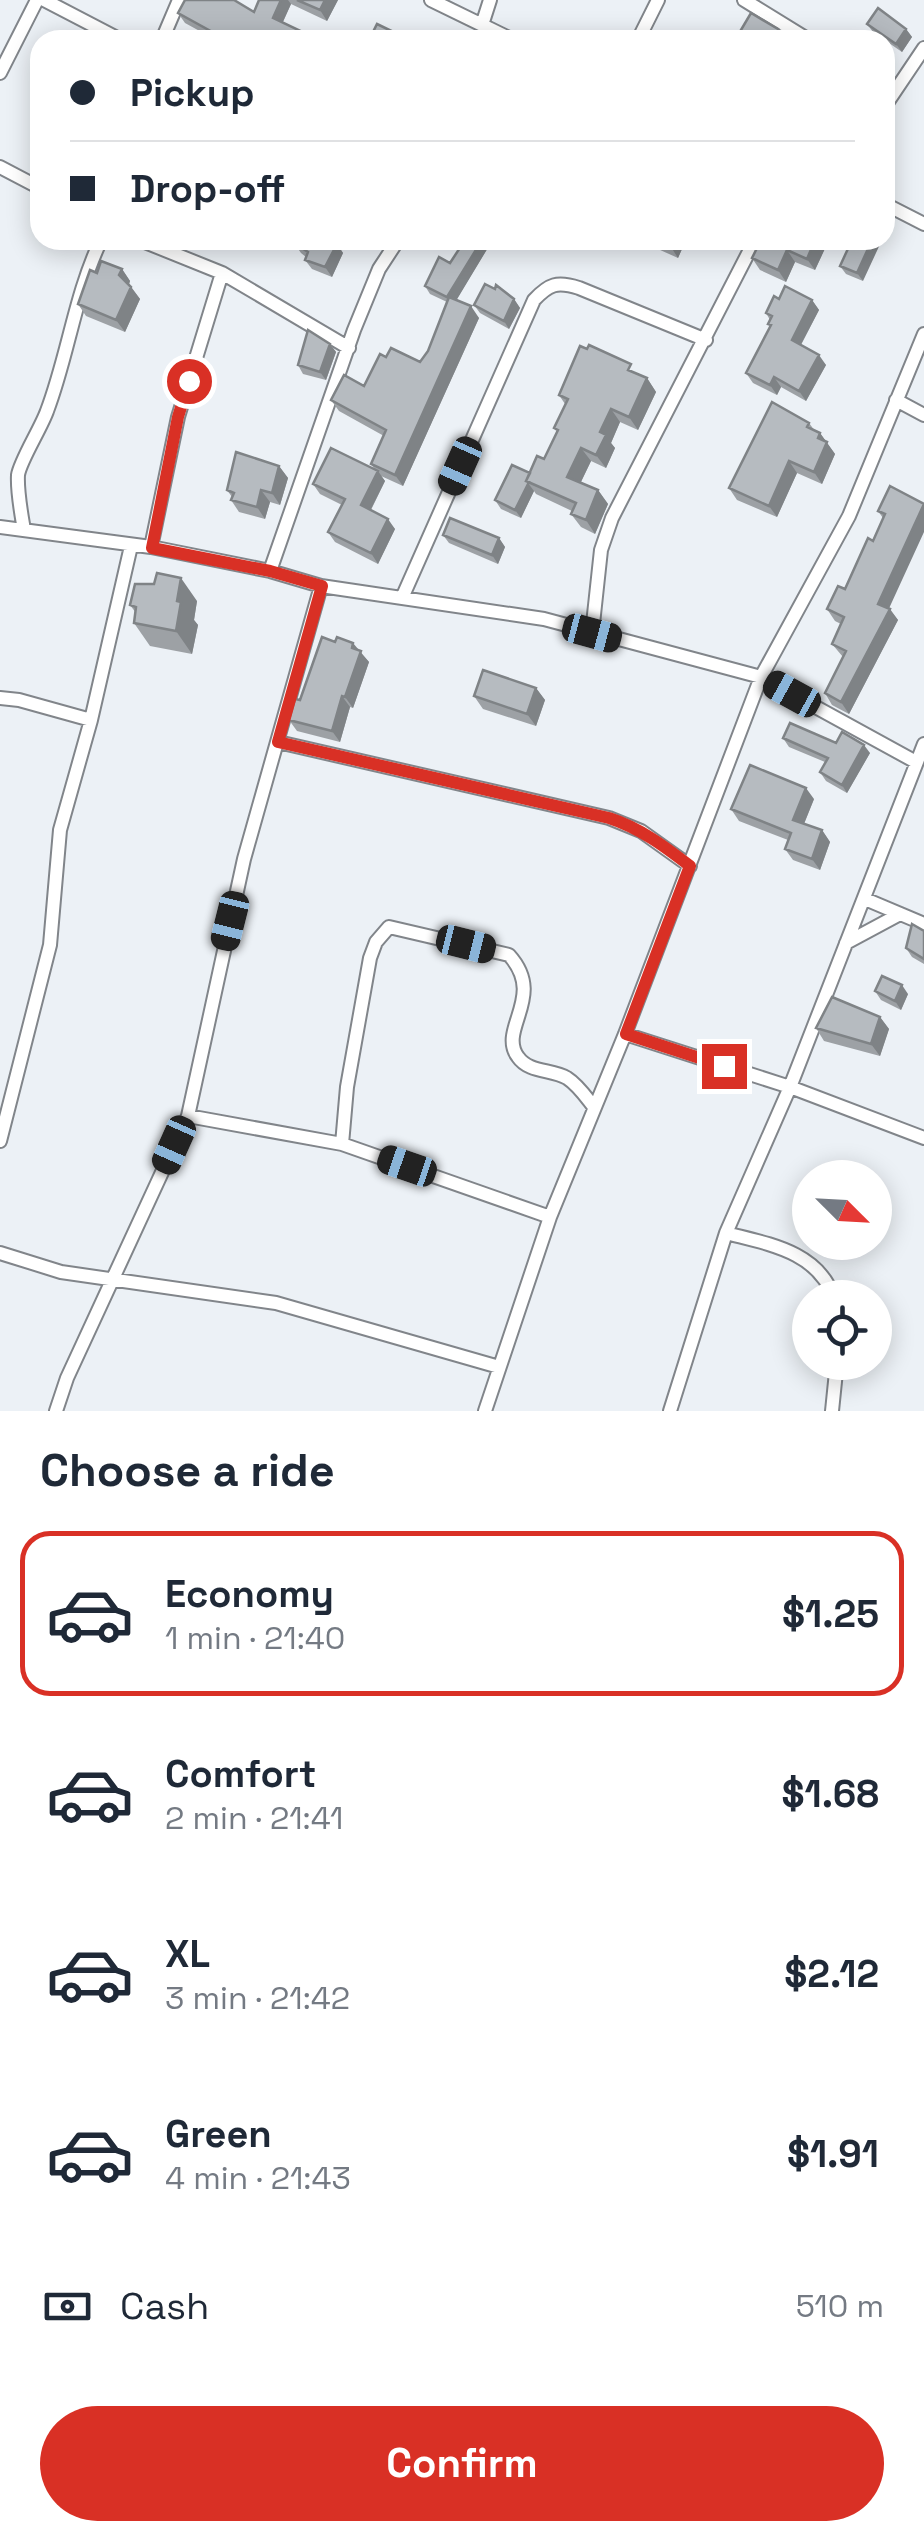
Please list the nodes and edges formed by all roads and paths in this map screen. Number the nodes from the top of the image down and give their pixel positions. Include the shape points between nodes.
1 (40, 0) edge
2 (179, 0) edge
3 (431, 0) edge
4 (490, 0) edge
5 (658, 0) edge
6 (744, 0) edge
7 (482, 25) junction
8 (102, 30) edge
9 (166, 30) edge
10 (492, 30) edge
11 (643, 30) edge
12 (793, 30) edge
13 (924, 48) edge
14 (0, 73) edge
15 (895, 84) edge
16 (0, 167) edge
17 (30, 183) edge
18 (895, 209) edge
19 (924, 224) edge
20 (97, 250) edge
21 (164, 250) edge
22 (392, 250) edge
23 (750, 250) edge
24 (222, 274) junction
25 (706, 340) junction
26 (922, 346) edge
27 (348, 348) junction
28 (896, 400) junction
29 (924, 415) edge
30 (0, 527) edge
31 (24, 530) junction
32 (131, 546) junction
33 (152, 548) junction
34 (270, 571) junction
35 (322, 586) junction
36 (402, 598) junction
37 (592, 633) junction
38 (760, 677) junction
39 (0, 698) edge
40 (91, 720) junction
41 (278, 742) junction
42 (924, 744) edge
43 (916, 762) junction
44 (690, 866) junction
45 (865, 898) junction
46 (900, 914) junction
47 (924, 924) edge
48 (846, 943) junction
49 (626, 1034) junction
50 (790, 1087) junction
51 (594, 1107) junction
52 (3, 1114) edge
53 (188, 1116) junction
54 (924, 1138) edge
55 (0, 1140) edge
56 (342, 1144) junction
57 (550, 1216) junction
58 (726, 1233) junction
59 (0, 1253) edge
60 (111, 1280) junction
61 (827, 1280) edge
62 (499, 1367) junction
63 (835, 1380) edge
64 (56, 1411) edge
65 (485, 1411) edge
66 (670, 1411) edge
67 (832, 1411) edge

1 - 8 street
1 - 14 street
2 - 9 street
3 - 7 street
4 - 7 street
5 - 11 street
6 - 12 street
7 - 10 street
13 - 15 street
16 - 17 street
18 - 19 street
20 - 31 street via 48,409 21,465
21 - 24 street
22 - 27 street
23 - 25 street
24 - 27 street
24 - 33 street via 178,417
25 - 36 street via 579,288 548,285 534,300
25 - 37 street via 612,518 601,550
26 - 28 street
27 - 34 street
28 - 29 street
28 - 38 street via 849,516
30 - 31 street
31 - 32 street
32 - 33 street
32 - 40 street
33 - 34 street
34 - 35 street
35 - 36 street
35 - 41 street
36 - 37 street via 544,619
37 - 38 street
38 - 43 street
38 - 44 street
39 - 40 street
40 - 52 street via 60,830 50,945
41 - 44 street via 609,818 641,830
41 - 53 street via 240,877
42 - 43 street
43 - 45 street
44 - 49 street
45 - 46 street
45 - 48 street
46 - 47 street
46 - 48 street
48 - 50 street
49 - 50 street
49 - 51 street
50 - 54 street
50 - 58 street
51 - 56 street via 568,1079 528,1066 515,1052 525,982 509,955 389,927 370,958
51 - 57 street
52 - 55 street
53 - 56 street
53 - 60 street
56 - 57 street
57 - 62 street
58 - 61 street via 806,1260
58 - 66 street
59 - 60 street
60 - 62 street via 276,1303
60 - 64 street
62 - 65 street
63 - 67 street

